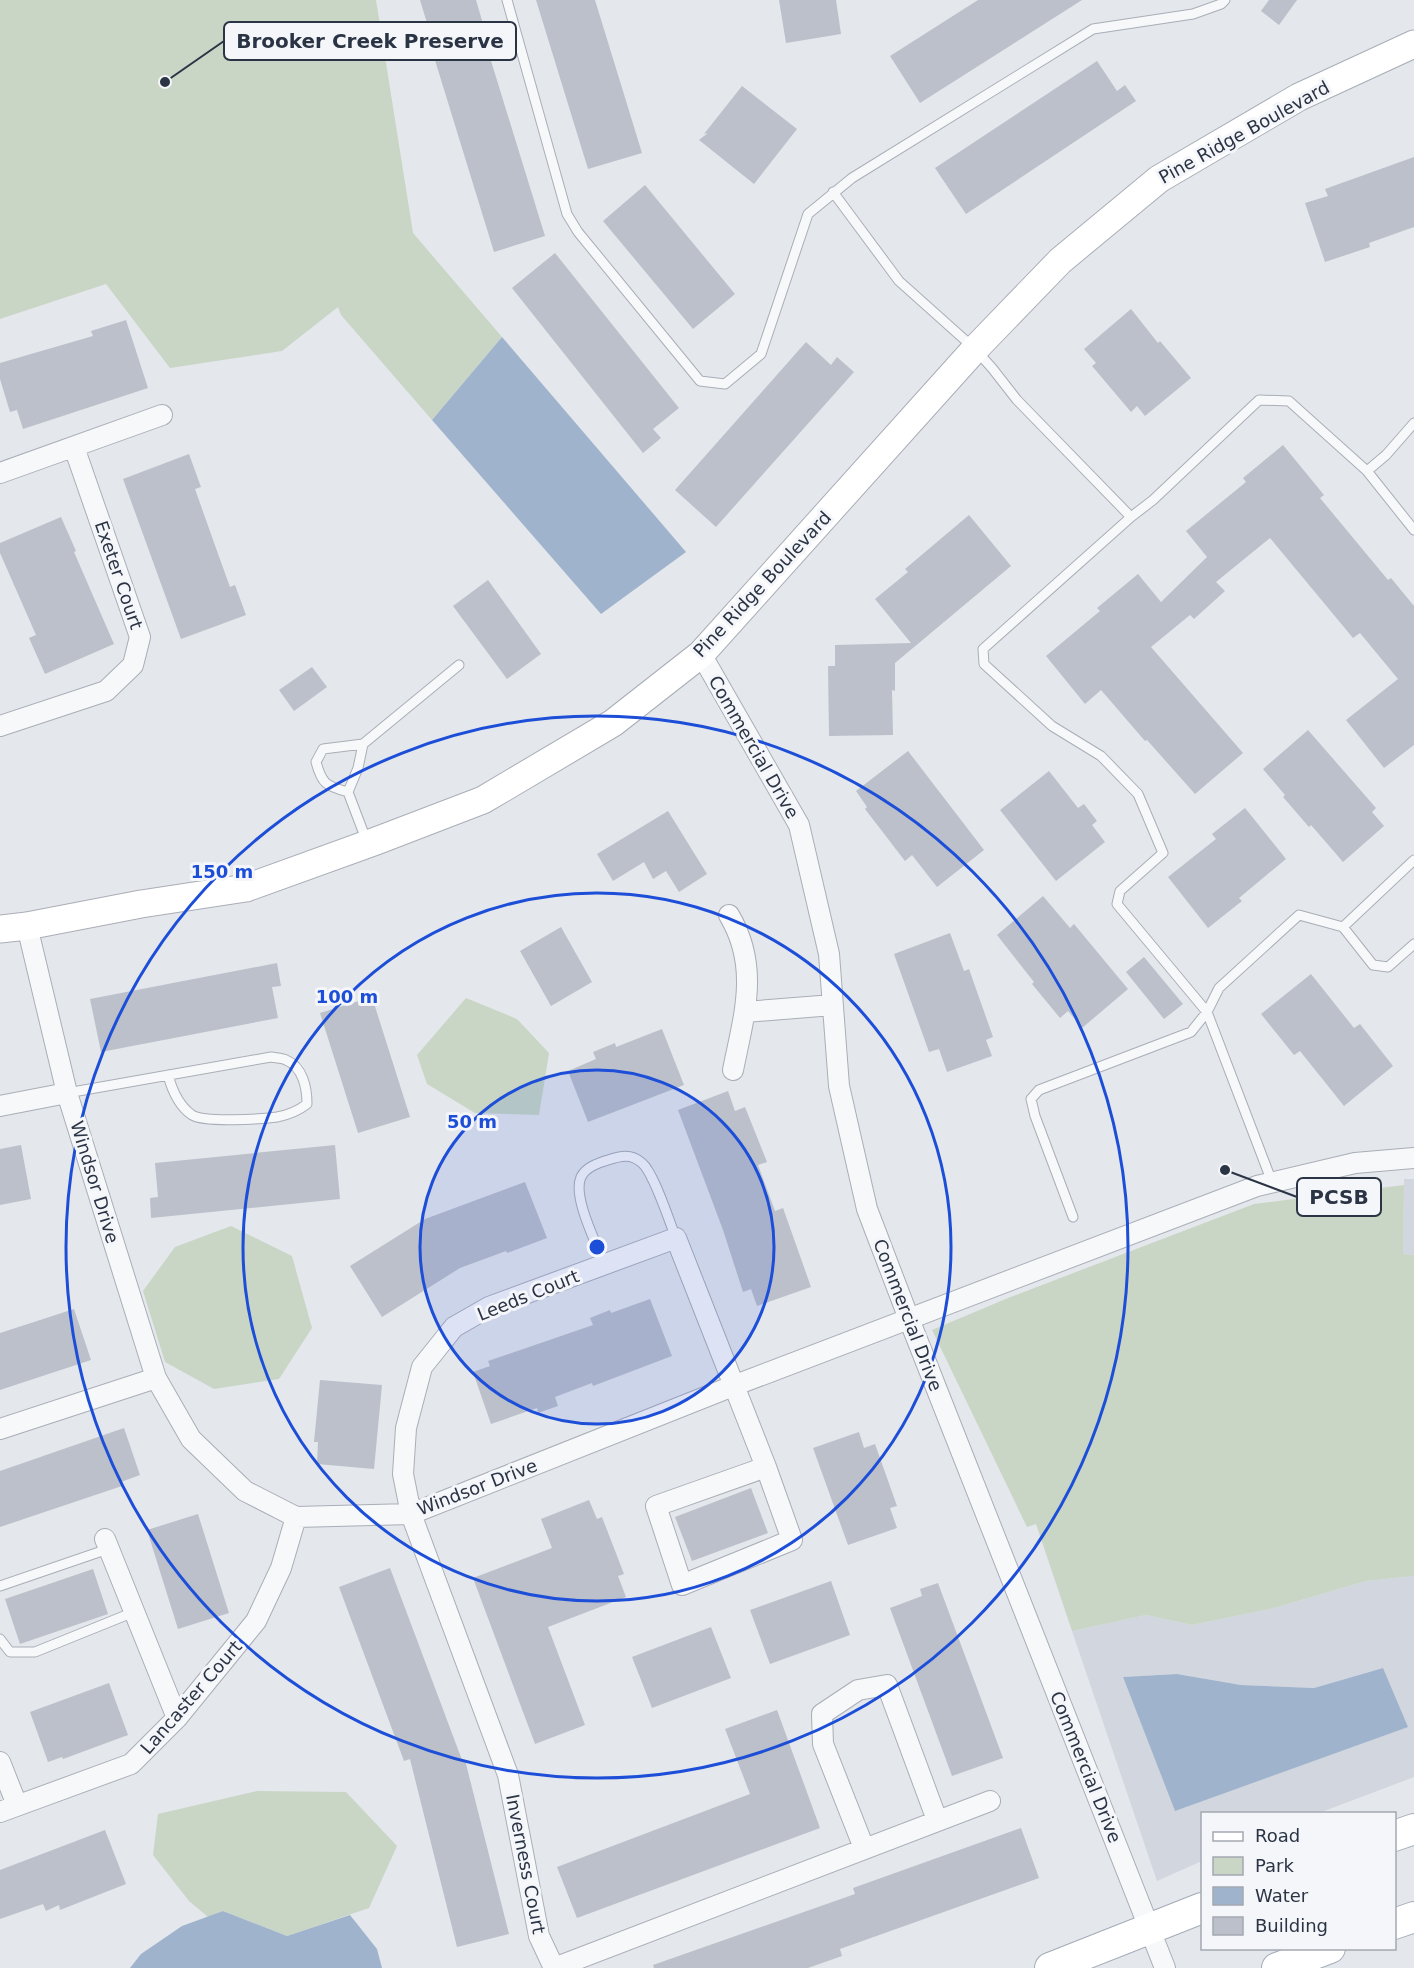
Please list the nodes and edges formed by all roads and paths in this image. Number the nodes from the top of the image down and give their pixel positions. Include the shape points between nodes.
1 (507, 0) edge
2 (1222, 1) edge
3 (1414, 44) edge
4 (832, 192) junction
5 (975, 349) junction
6 (162, 415) dead end
7 (1414, 423) edge
8 (74, 447) junction
9 (1367, 471) junction
10 (0, 473) edge
11 (1131, 517) junction
12 (1414, 530) edge
13 (700, 654) junction
14 (459, 665) dead end
15 (0, 726) edge
16 (363, 744) junction
17 (348, 792) junction
18 (368, 844) junction
19 (1414, 860) edge
20 (729, 915) dead end
21 (27, 926) junction
22 (1343, 927) junction
23 (0, 929) edge
24 (1414, 944) edge
25 (833, 1005) junction
26 (745, 1012) junction
27 (1207, 1012) junction
28 (734, 1070) dead end
29 (168, 1075) junction
30 (67, 1093) junction
31 (0, 1106) edge
32 (1414, 1158) edge
33 (1272, 1182) junction
34 (1073, 1217) dead end
35 (676, 1238) junction
36 (604, 1264) junction
37 (909, 1320) junction
38 (156, 1378) junction
39 (734, 1386) junction
40 (0, 1429) edge
41 (765, 1467) junction
42 (411, 1514) junction
43 (296, 1517) junction
44 (107, 1544) joint
45 (0, 1586) edge
46 (134, 1612) junction
47 (0, 1640) edge
48 (177, 1718) junction
49 (0, 1762) edge
50 (990, 1801) dead end
51 (8, 1808) edge
52 (937, 1820) junction
53 (1414, 1829) edge
54 (1396, 1836) edge
55 (864, 1848) junction
56 (1201, 1909) edge
57 (1414, 1917) edge
58 (1396, 1924) edge
59 (1149, 1928) junction
60 (1325, 1950) edge
61 (1050, 1968) edge
62 (1165, 1968) edge
63 (1277, 1968) edge

1 - 4 lane via 567,214 700,381 725,384 761,354 808,214
2 - 4 lane via 1193,14 1093,29
3 - 5 street, Pine Ridge Boulevard via 1299,97 1159,179 1060,261
4 - 5 lane via 899,281
5 - 11 lane via 1017,400
5 - 13 street, Pine Ridge Boulevard
6 - 8 street
7 - 9 lane
8 - 10 street
8 - 15 street, Exeter Court via 140,637 133,665 106,691
9 - 11 lane via 1289,401 1258,400
9 - 12 lane
11 - 27 lane via 983,649 984,663 1052,726 1101,756 1138,794 1163,853 1120,891 1117,904
13 - 18 street, Pine Ridge Boulevard via 612,723 483,800
13 - 25 street, Commercial Drive via 799,825 829,954
14 - 16 lane
16 - 17 lane
16 - 17 lane via 323,749 316,762 321,778 330,787
17 - 18 lane
18 - 21 street, Pine Ridge Boulevard via 246,888
19 - 22 lane
20 - 26 street via 745,949
21 - 23 street, Pine Ridge Boulevard
21 - 30 street, Windsor Drive
22 - 24 lane via 1373,966 1388,967
22 - 27 lane via 1299,915 1219,988
25 - 26 street
25 - 37 street, Commercial Drive via 839,1086 867,1209
26 - 28 street
27 - 33 lane
27 - 34 lane via 1191,1032 1039,1090 1031,1099
29 - 29 lane via 271,1057 288,1060 301,1073 307,1104 297,1112 278,1117 207,1120 193,1116 181,1105
29 - 30 lane
30 - 31 street
30 - 38 street, Windsor Drive
32 - 33 street, Windsor Drive via 1355,1163
33 - 37 street, Windsor Drive
35 - 36 street, Leeds Court
35 - 36 lane via 643,1163 631,1156 594,1165 582,1175 578,1188
35 - 39 street
36 - 42 street, Leeds Court via 489,1307 454,1327 422,1367 405,1428 403,1474
37 - 39 street, Windsor Drive
37 - 59 street, Commercial Drive
38 - 40 street
38 - 43 street, Windsor Drive via 191,1439 245,1491
39 - 41 street
39 - 42 street, Windsor Drive
41 - 41 street via 792,1540 682,1585 656,1506
42 - 43 street, Windsor Drive
42 - 55 street, Inverness Court via 508,1775 538,1936 554,1968
43 - 48 street, Lancaster Court via 281,1568 256,1622
44 - 45 lane
44 - 46 street
46 - 47 lane via 35,1652 10,1652
46 - 48 street
48 - 51 street, Lancaster Court via 131,1764
49 - 51 street, Lancaster Court
50 - 52 street, Inverness Court
52 - 55 street, Inverness Court
52 - 55 street via 887,1685 858,1690 822,1714 823,1744
53 - 54 main road
56 - 59 main road
57 - 58 main road
59 - 61 main road
59 - 62 street, Commercial Drive
60 - 63 main road

